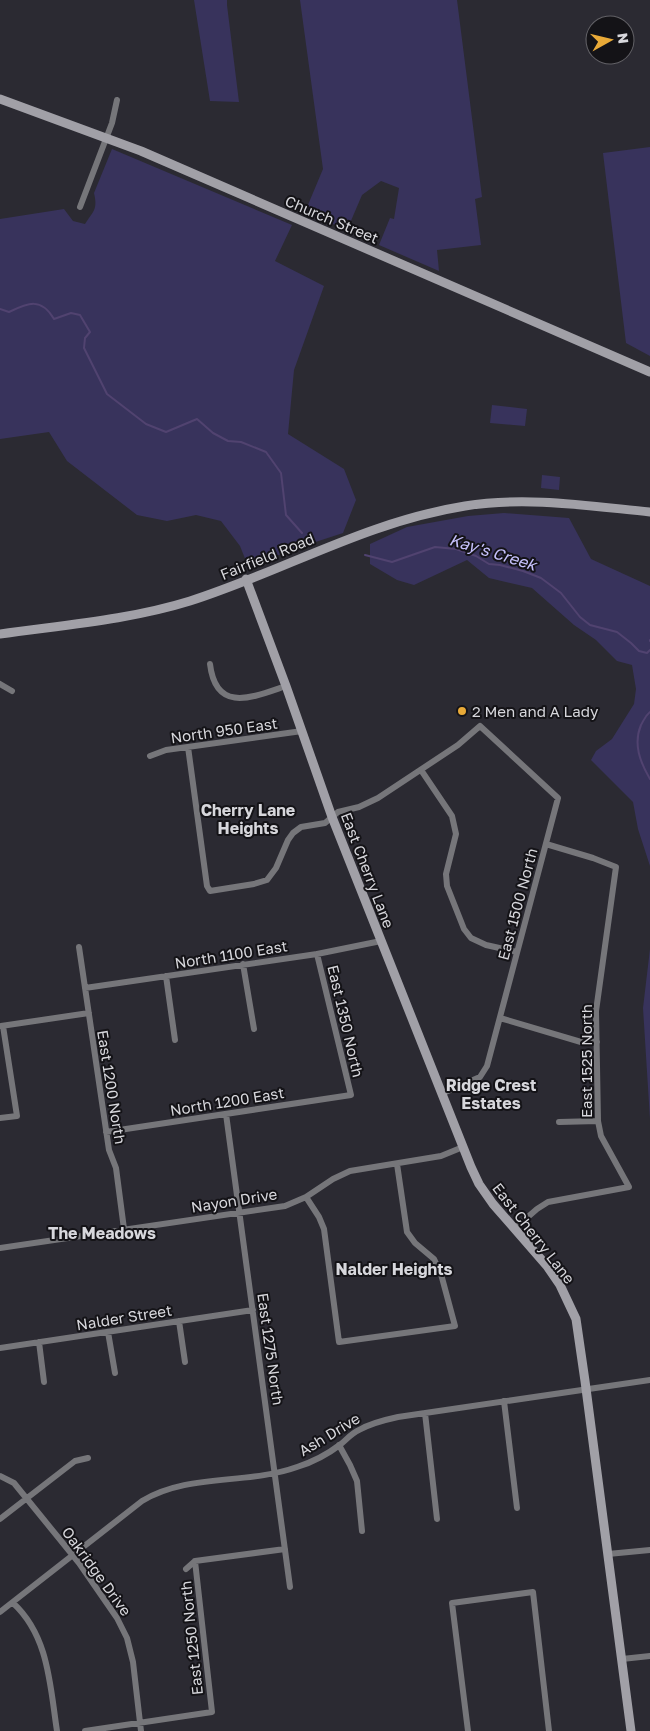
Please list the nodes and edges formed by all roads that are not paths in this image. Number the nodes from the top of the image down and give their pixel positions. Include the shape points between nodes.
1 (0, 99) edge
2 (116, 100) dead end
3 (106, 139) junction
4 (80, 207) dead end
5 (650, 372) edge
6 (650, 512) edge
7 (246, 579) junction
8 (0, 634) edge
9 (210, 664) dead end
10 (0, 684) edge
11 (286, 686) junction
12 (12, 691) dead end
13 (302, 731) junction
14 (188, 747) junction
15 (150, 756) dead end
16 (422, 770) junction
17 (332, 817) junction
18 (546, 844) junction
19 (381, 941) junction
20 (79, 948) dead end
21 (517, 952) junction
22 (317, 954) junction
23 (243, 964) junction
24 (166, 976) junction
25 (85, 988) junction
26 (89, 1013) junction
27 (500, 1018) junction
28 (2, 1026) edge
29 (254, 1029) dead end
30 (175, 1040) dead end
31 (597, 1042) junction
32 (441, 1094) junction
33 (351, 1095) joint
34 (226, 1114) junction
35 (0, 1118) edge
36 (598, 1120) junction
37 (559, 1122) dead end
38 (106, 1132) junction
39 (463, 1147) junction
40 (397, 1164) junction
41 (306, 1198) junction
42 (240, 1212) junction
43 (514, 1229) junction
44 (124, 1230) junction
45 (0, 1248) edge
46 (253, 1310) junction
47 (179, 1321) junction
48 (108, 1332) junction
49 (39, 1342) junction
50 (0, 1348) edge
51 (185, 1362) dead end
52 (115, 1373) dead end
53 (650, 1380) edge
54 (44, 1382) dead end
55 (586, 1389) junction
56 (504, 1401) junction
57 (425, 1413) junction
58 (339, 1445) junction
59 (88, 1458) dead end
60 (275, 1473) junction
61 (0, 1476) edge
62 (26, 1499) junction
63 (517, 1508) dead end
64 (0, 1519) edge
65 (438, 1519) dead end
66 (362, 1532) dead end
67 (285, 1549) junction
68 (650, 1550) edge
69 (608, 1554) junction
70 (73, 1556) junction
71 (195, 1561) junction
72 (186, 1569) dead end
73 (290, 1588) dead end
74 (13, 1603) junction
75 (0, 1612) edge
76 (650, 1656) edge
77 (622, 1659) junction
78 (140, 1723) junction
79 (57, 1731) edge
80 (85, 1731) edge
81 (142, 1731) edge
82 (468, 1731) edge
83 (549, 1731) edge
84 (631, 1731) edge

1 - 3 street, Church Street
2 - 3 street
3 - 4 street
3 - 5 street, Church Street via 141,151
6 - 7 street, Fairfield Road via 543,502 466,506 418,515 339,541
7 - 8 street, Fairfield Road via 151,612
7 - 11 street, East Cherry Lane
9 - 11 street via 216,685 230,697 248,698
10 - 12 street
11 - 13 street, East Cherry Lane
13 - 14 street, North 950 East
13 - 17 street, East Cherry Lane
14 - 15 street, North 950 East
14 - 17 street via 210,891 267,880 294,833 301,827 325,823
16 - 17 street via 378,798
16 - 18 street, East 1500 North via 480,726 558,798
16 - 21 street via 452,816 456,834 446,874 447,886 464,929 471,938 486,945
17 - 19 street, East Cherry Lane
18 - 21 street, East 1500 North
18 - 31 street, East 1525 North via 616,867 596,1011
19 - 22 street, North 1100 East
19 - 32 street, East Cherry Lane
20 - 25 street, East 1200 North
21 - 27 street, East 1500 North
22 - 23 street, North 1100 East
22 - 33 street, East 1350 North
23 - 24 street, North 1100 East
23 - 29 street
24 - 25 street, North 1100 East
24 - 30 street
25 - 26 street, East 1200 North
26 - 28 street
26 - 38 street, East 1200 North
27 - 31 street via 581,1042
27 - 32 street, East 1500 North via 487,1066 480,1077
28 - 35 street via 17,1116
31 - 36 street, East 1525 North
32 - 39 street, East Cherry Lane
33 - 34 street, North 1200 East
34 - 38 street, North 1200 East
34 - 42 street, East 1275 North
36 - 37 street
36 - 43 street, East 1525 North via 601,1136 629,1188 548,1202
38 - 44 street, East 1200 North via 116,1168
39 - 40 street, Nayon Drive via 441,1156
39 - 43 street, East Cherry Lane via 479,1184
40 - 41 street, Nayon Drive via 350,1171 332,1179
40 - 41 street via 407,1232 434,1258 455,1326 339,1342 324,1229
41 - 42 street, Nayon Drive via 285,1206
42 - 44 street, Nayon Drive
42 - 46 street, East 1275 North
43 - 55 street, East Cherry Lane via 547,1266 569,1302 576,1319
44 - 45 street, Nayon Drive
46 - 47 street, Nalder Street
46 - 60 street, East 1275 North
47 - 48 street, Nalder Street
47 - 51 street
48 - 49 street, Nalder Street
48 - 52 street
49 - 50 street, Nalder Street
49 - 54 street
53 - 55 street, Ash Drive
55 - 56 street, Ash Drive
55 - 69 street, East Cherry Lane
56 - 57 street, Ash Drive
56 - 63 street
57 - 58 street, Ash Drive via 375,1422
57 - 65 street
58 - 60 street, Ash Drive via 316,1460
58 - 66 street via 357,1481
59 - 62 street via 75,1461
60 - 67 street, East 1275 North
60 - 70 street, Ash Drive via 176,1487 156,1493
61 - 62 street, Oakridge Drive via 14,1483
62 - 64 street
62 - 70 street, Oakridge Drive
67 - 71 street
67 - 73 street, East 1275 North
68 - 69 street
69 - 77 street, East Cherry Lane
70 - 74 street, Ash Drive
70 - 78 street, Oakridge Drive via 118,1618 127,1638
71 - 72 street
71 - 78 street, East 1250 North via 212,1712
74 - 75 street, Ash Drive
74 - 79 street via 38,1638 46,1658
76 - 77 street
77 - 84 street, East Cherry Lane
78 - 80 street
78 - 81 street, Oakridge Drive
82 - 83 street via 452,1603 533,1592

